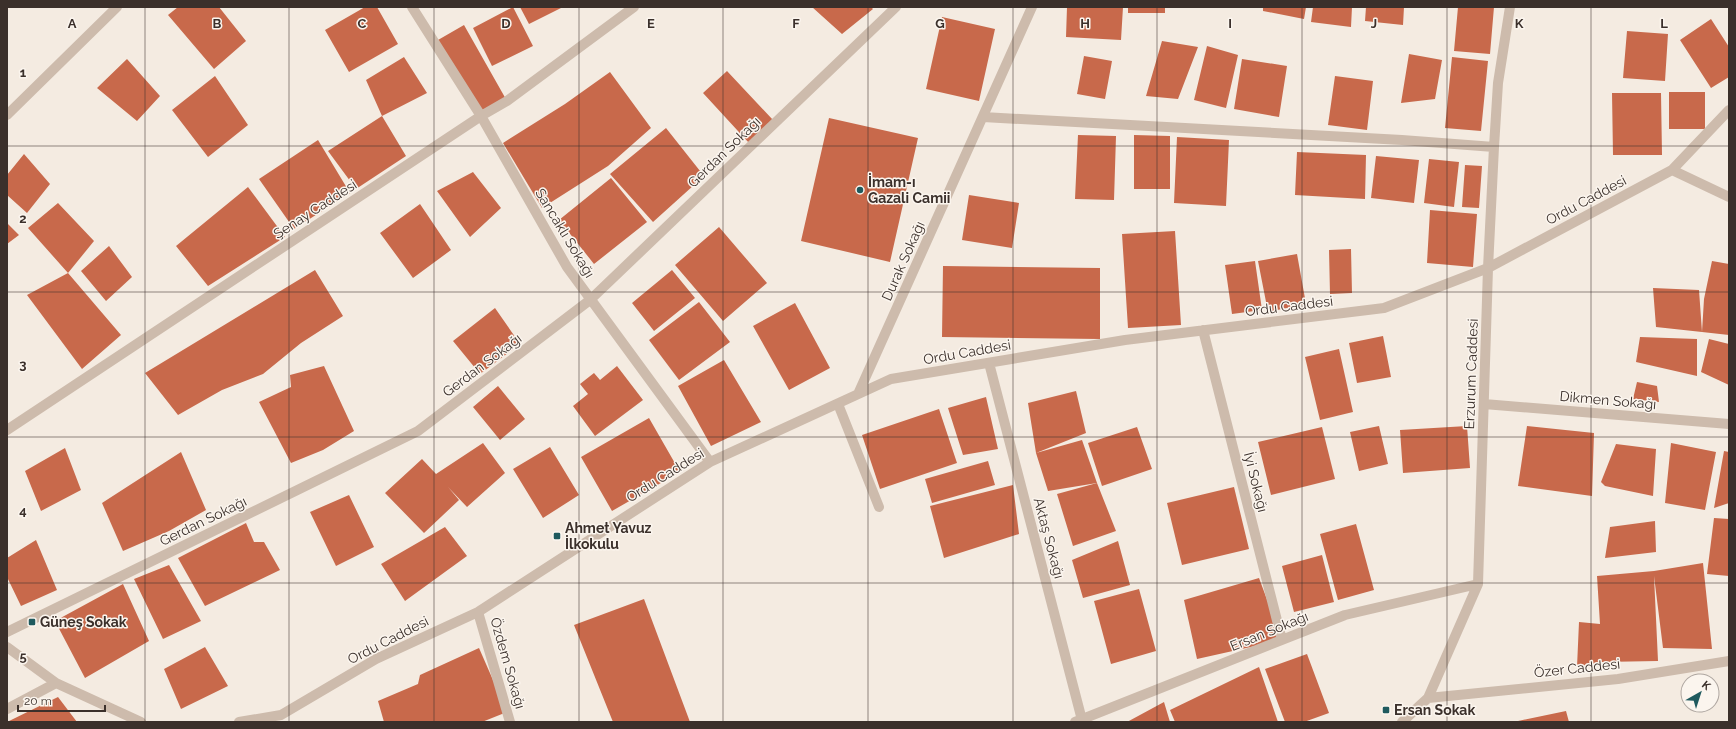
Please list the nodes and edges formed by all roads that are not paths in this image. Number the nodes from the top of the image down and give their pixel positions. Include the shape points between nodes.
1 (117, 7) edge
2 (412, 7) edge
3 (634, 7) edge
4 (896, 7) edge
5 (1032, 7) edge
6 (1510, 7) edge
7 (1729, 110) edge
8 (7, 115) edge
9 (481, 116) junction
10 (983, 117) junction
11 (1494, 148) junction
12 (1672, 170) junction
13 (1729, 197) edge
14 (1488, 268) junction
15 (590, 300) junction
16 (1203, 330) junction
17 (989, 363) junction
18 (858, 394) junction
19 (838, 404) junction
20 (1484, 404) junction
21 (1729, 424) edge
22 (7, 430) edge
23 (710, 462) junction
24 (879, 507) dead end
25 (1478, 584) junction
26 (478, 612) junction
27 (7, 632) edge
28 (1282, 640) junction
29 (7, 647) edge
30 (1729, 661) edge
31 (56, 683) junction
32 (1428, 698) junction
33 (7, 709) edge
34 (282, 719) edge
35 (1079, 721) edge
36 (141, 722) edge
37 (239, 722) edge
38 (510, 722) edge
39 (1402, 722) edge

1 - 8 street
2 - 9 street, Sancaklı Sokağı
3 - 9 street, Şenay Caddesi via 507,101
4 - 15 street, Gerdan Sokağı
5 - 10 street, Durak Sokağı
6 - 11 street, Erzurum Caddesi via 1498,83
7 - 12 street, Ordu Caddesi
9 - 15 street, Sancaklı Sokağı via 567,267
9 - 22 street, Şenay Caddesi
10 - 11 street via 1402,140
10 - 18 street, Durak Sokağı
11 - 14 street, Erzurum Caddesi
12 - 13 street
12 - 14 street, Ordu Caddesi
14 - 16 street, Ordu Caddesi via 1384,308
14 - 20 street, Erzurum Caddesi
15 - 23 street, Sancaklı Sokağı
15 - 27 street, Gerdan Sokağı via 418,431
16 - 17 street, Ordu Caddesi via 1125,340
16 - 28 street, İyi Sokağı
17 - 18 street, Ordu Caddesi via 891,379
17 - 35 street, Aktaş Sokağı
18 - 19 street, Ordu Caddesi
19 - 23 street, Ordu Caddesi
19 - 24 street
20 - 21 street, Dikmen Sokağı
20 - 25 street, Erzurum Caddesi
23 - 26 street, Ordu Caddesi
25 - 28 street, Ersan Sokağı via 1345,616
25 - 32 street, Erzurum Caddesi
26 - 34 street, Ordu Caddesi via 376,659
26 - 38 street, Özdem Sokağı
28 - 35 street, Ersan Sokağı
29 - 31 street
30 - 32 street, Özer Caddesi via 1618,679
31 - 33 street
31 - 36 street
32 - 39 street, Erzurum Caddesi
34 - 37 street, Ordu Caddesi

